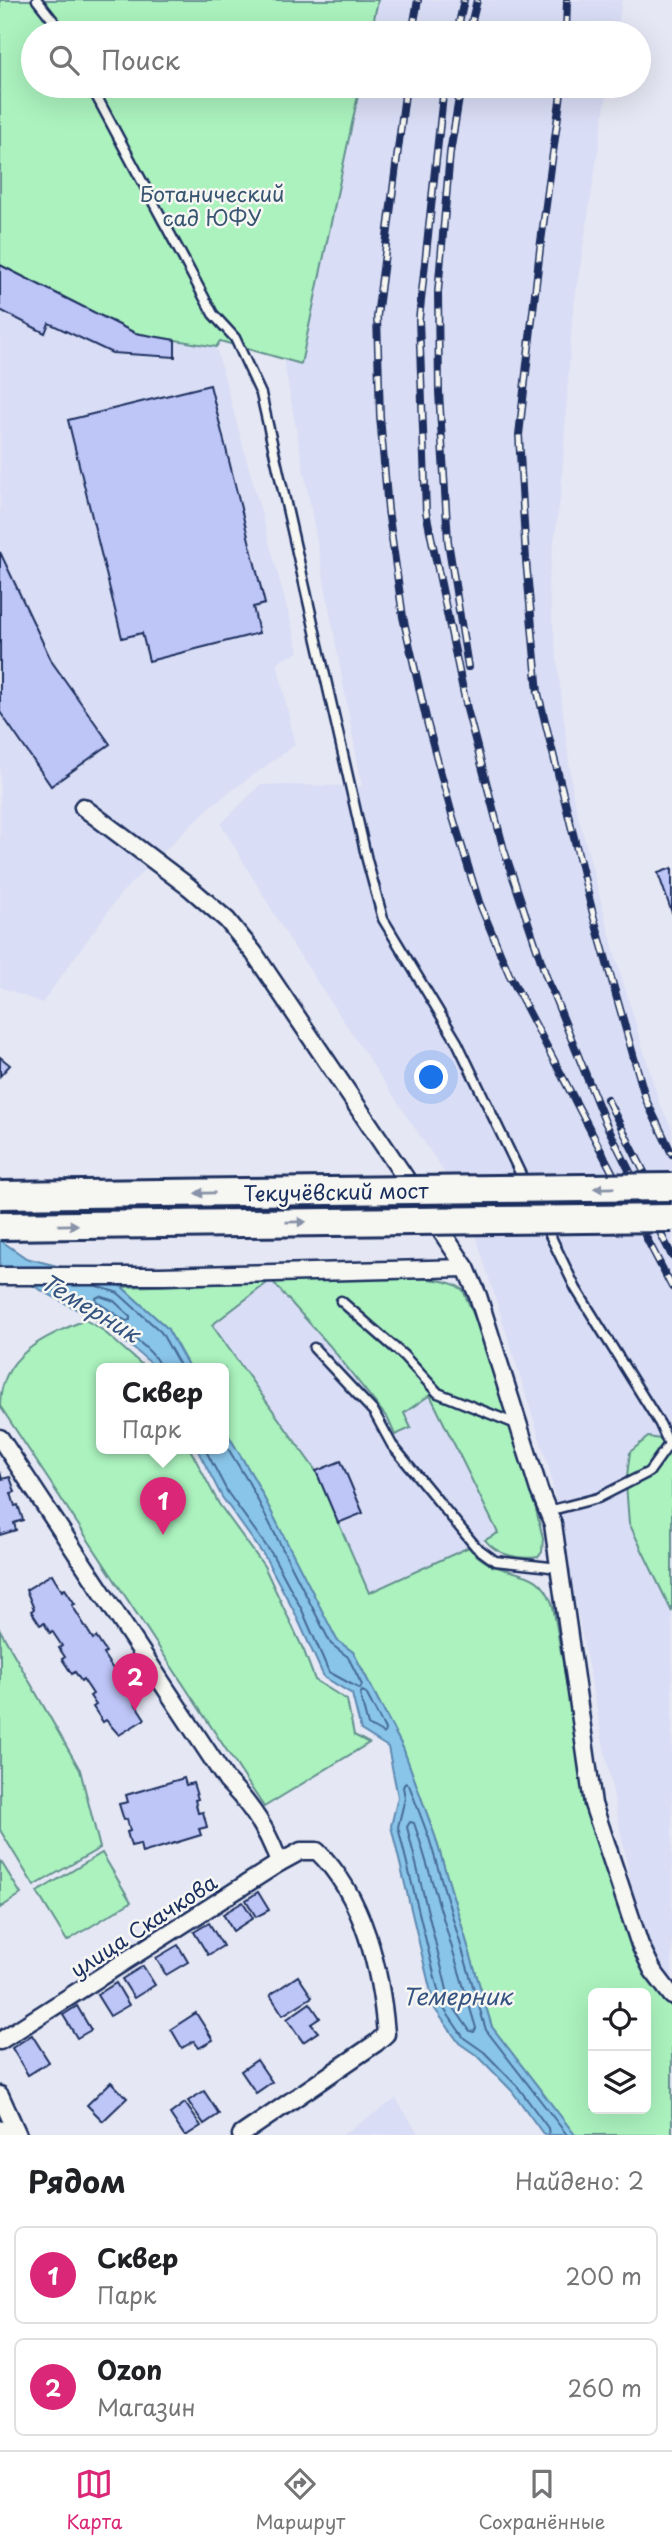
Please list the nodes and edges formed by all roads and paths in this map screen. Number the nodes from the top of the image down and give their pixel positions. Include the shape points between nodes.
1 (37, 0) edge
2 (54, 21) edge
3 (97, 98) edge
4 (83, 807) dead end
5 (672, 1187) edge
6 (0, 1195) edge
7 (672, 1218) edge
8 (0, 1226) edge
9 (466, 1268) junction
10 (0, 1276) edge
11 (341, 1301) dead end
12 (314, 1348) dead end
13 (519, 1426) junction
14 (0, 1438) edge
15 (548, 1511) junction
16 (559, 1568) junction
17 (279, 1863) junction
18 (672, 1996) edge
19 (0, 2041) edge
20 (0, 2095) edge
21 (0, 2131) edge
22 (7, 2135) edge
23 (18, 2135) edge
24 (241, 2135) edge

1 - 2 lane
3 - 15 lane via 213,314 235,338 261,394 383,919 457,1042 576,1289 668,1444 649,1472 598,1498
4 - 9 street via 227,920 254,953
5 -> 6 main road, Текучёвский мост, bridge
8 -> 7 main road, Текучёвский мост, bridge
9 - 10 street
9 - 13 street
11 - 13 lane via 438,1393
12 - 16 lane via 374,1412 392,1445 476,1548 495,1561
13 - 15 street
14 - 17 street via 220,1771 258,1819
15 - 16 street
16 - 18 street via 593,1804 640,1945
17 - 19 street, улица Скачкова
17 - 24 street, улица Скачкова via 301,1851 317,1851 346,1890 364,1925 387,2034
20 - 23 street
21 - 22 street

